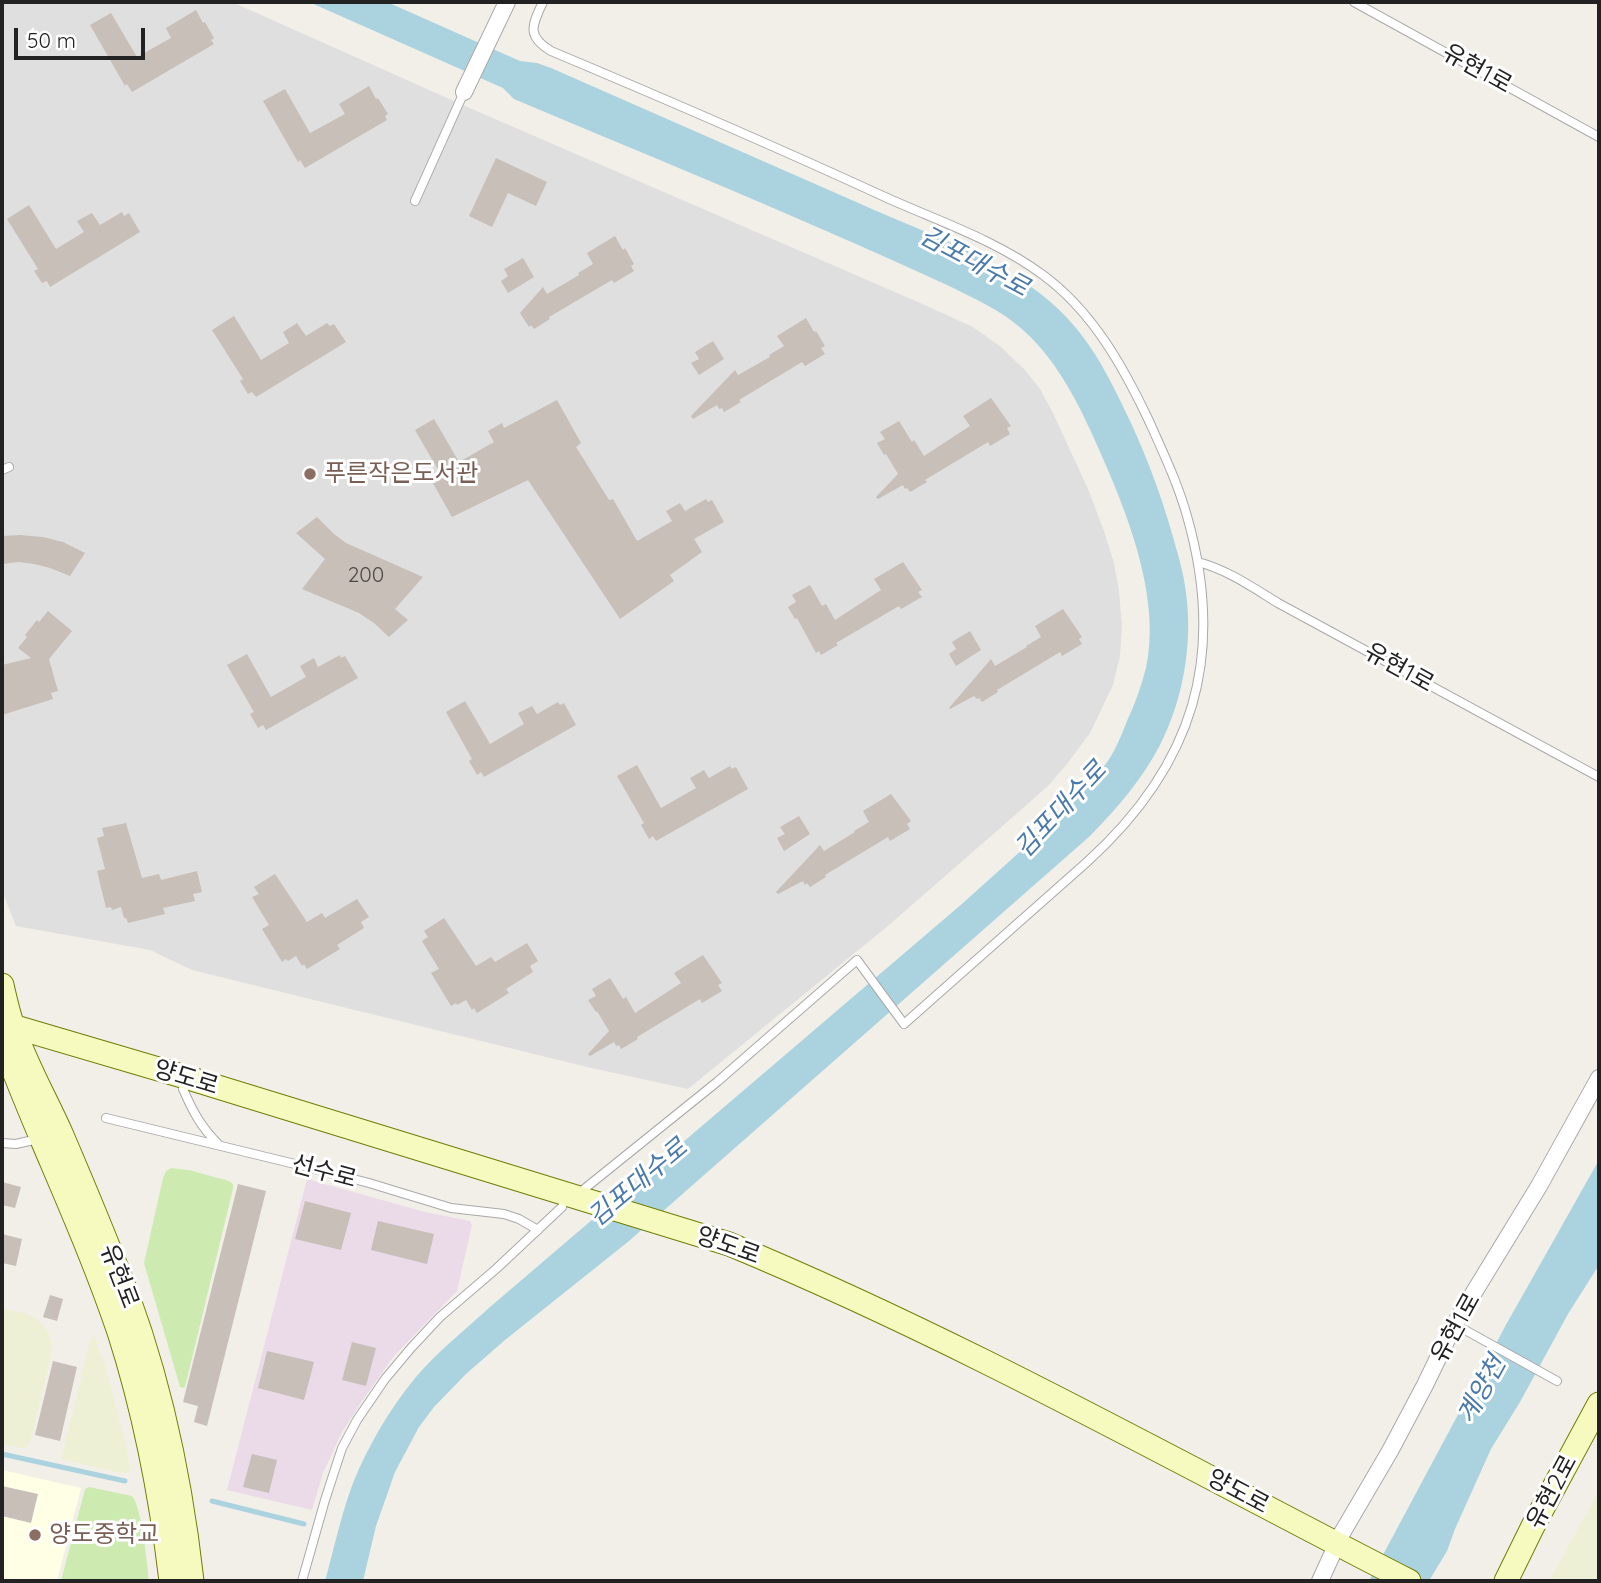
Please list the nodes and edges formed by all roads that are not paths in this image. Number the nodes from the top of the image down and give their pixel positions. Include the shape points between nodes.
1 (506, 2) edge
2 (542, 2) edge
3 (1353, 2) edge
4 (464, 92) joint
5 (1599, 137) edge
6 (415, 201) dead end
7 (1198, 562) junction
8 (1599, 777) edge
9 (2, 985) edge
10 (7, 1034) edge
11 (1599, 1078) edge
12 (183, 1089) junction
13 (106, 1118) dead end
14 (41, 1138) junction
15 (2, 1143) edge
16 (222, 1147) junction
17 (571, 1203) junction
18 (538, 1230) junction
19 (1465, 1330) dead end
20 (1557, 1381) dead end
21 (1599, 1404) edge
22 (1338, 1550) junction
23 (171, 1581) edge
24 (192, 1581) edge
25 (302, 1581) edge
26 (1320, 1581) edge
27 (1384, 1581) edge
28 (1409, 1581) edge
29 (1506, 1581) edge

1 - 4 street
2 - 7 lane via 533,31 551,51 978,237 1044,276 1089,319 1133,388 1174,478
3 - 5 lane, 유현1로
4 - 6 lane
7 - 8 lane, 유현1로 via 1232,575
7 - 17 lane via 1203,655 1186,727 1148,797 1107,844 904,1024 857,960
9 - 10 street, 유현로
10 - 12 street, 양도로
10 - 14 street, 유현로
10 - 17 street, 양도로
10 - 24 street, 유현로 via 61,1133 136,1321 171,1448
11 - 22 street, 유현1로 via 1454,1325
12 - 16 lane via 198,1121
12 - 17 street, 양도로
13 - 16 lane, 선수로
14 - 15 lane
14 - 23 street, 유현로 via 120,1336 151,1459
16 - 18 lane, 선수로 via 451,1208 504,1214
17 - 18 lane
17 - 22 street, 양도로 via 660,1229 808,1288
18 - 25 lane via 440,1317 385,1379 357,1420 334,1471
19 - 20 lane
21 - 29 street, 유현2로
22 - 26 street, 유현1로
22 - 27 street, 양도로
22 - 28 street, 양도로

